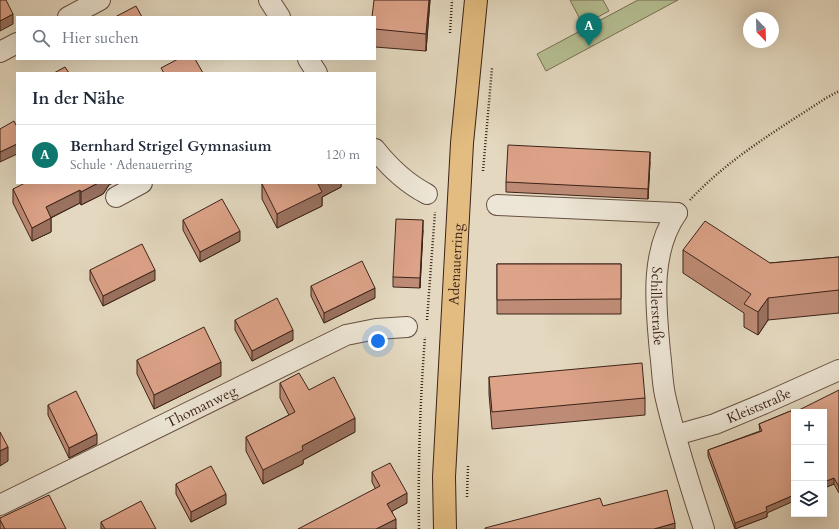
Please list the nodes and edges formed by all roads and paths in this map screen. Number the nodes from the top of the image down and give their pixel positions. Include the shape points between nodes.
1 (100, 0) edge
2 (269, 0) edge
3 (452, 0) edge
4 (476, 0) edge
5 (70, 16) edge
6 (279, 16) edge
7 (449, 39) dead end
8 (16, 44) edge
9 (0, 52) edge
10 (309, 60) edge
11 (316, 72) edge
12 (839, 91) edge
13 (376, 150) edge
14 (140, 184) edge
15 (116, 197) dead end
16 (432, 201) joint
17 (497, 205) dead end
18 (677, 213) junction
19 (420, 329) junction
20 (839, 370) edge
21 (676, 435) junction
22 (0, 506) edge
23 (419, 529) edge
24 (445, 529) edge
25 (704, 529) edge

1 - 5 street
2 - 6 street
3 - 7 path
4 - 24 main road, Adenauerring via 462,151 444,477
8 - 9 street
10 - 11 street
12 - 18 path via 737,157
13 - 16 street via 399,176
14 - 15 street
16 - 19 path
17 - 18 street
18 - 21 street, Schillerstraße via 670,224 660,254 657,281 665,393
19 - 22 street, Thomanweg via 376,328 346,335
19 - 23 path via 422,374
20 - 21 street, Kleiststraße via 716,424
21 - 25 street, Schillerstraße

